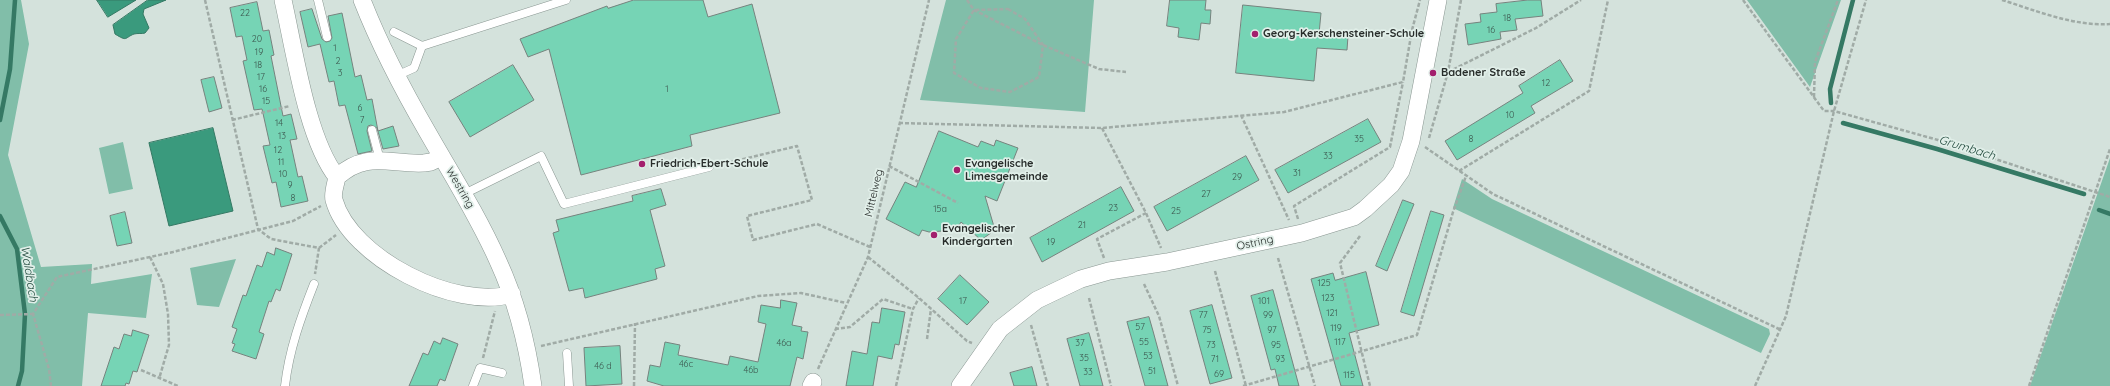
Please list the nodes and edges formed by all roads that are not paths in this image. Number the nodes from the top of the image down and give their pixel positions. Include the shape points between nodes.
1 (283, 0) edge
2 (318, 0) edge
3 (362, 0) edge
4 (566, 0) edge
5 (1438, 0) edge
6 (394, 32) dead end
7 (327, 37) dead end
8 (422, 46) junction
9 (396, 76) junction
10 (372, 130) dead end
11 (441, 157) junction
12 (380, 160) junction
13 (709, 168) road end
14 (337, 176) junction
15 (464, 194) junction
16 (314, 284) road end
17 (505, 296) junction
18 (567, 353) dead end
19 (502, 373) dead end
20 (285, 386) edge
21 (473, 386) edge
22 (533, 386) edge
23 (568, 386) edge
24 (960, 386) edge

1 - 14 street via 306,102 324,159
2 - 7 lane
3 - 9 street, Westring
4 - 8 lane
5 - 24 street, Ostring via 1431,33 1419,144 1391,185 1365,209 1354,217 1299,234 1167,262 1109,271 1081,279 1026,307 1000,329
6 - 8 lane
8 - 9 lane via 414,68
9 - 11 street, Westring
10 - 12 lane
11 - 12 street via 431,162 415,164
11 - 15 street, Westring
12 - 14 street via 352,165
13 - 15 lane via 564,204 541,156
14 - 17 street via 333,199 348,227 364,245 392,266 422,283 472,296
15 - 17 street, Westring via 498,261
16 - 20 lane via 299,321 287,367
17 - 22 street, Westring via 527,349
18 - 23 lane
19 - 21 lane via 480,368

